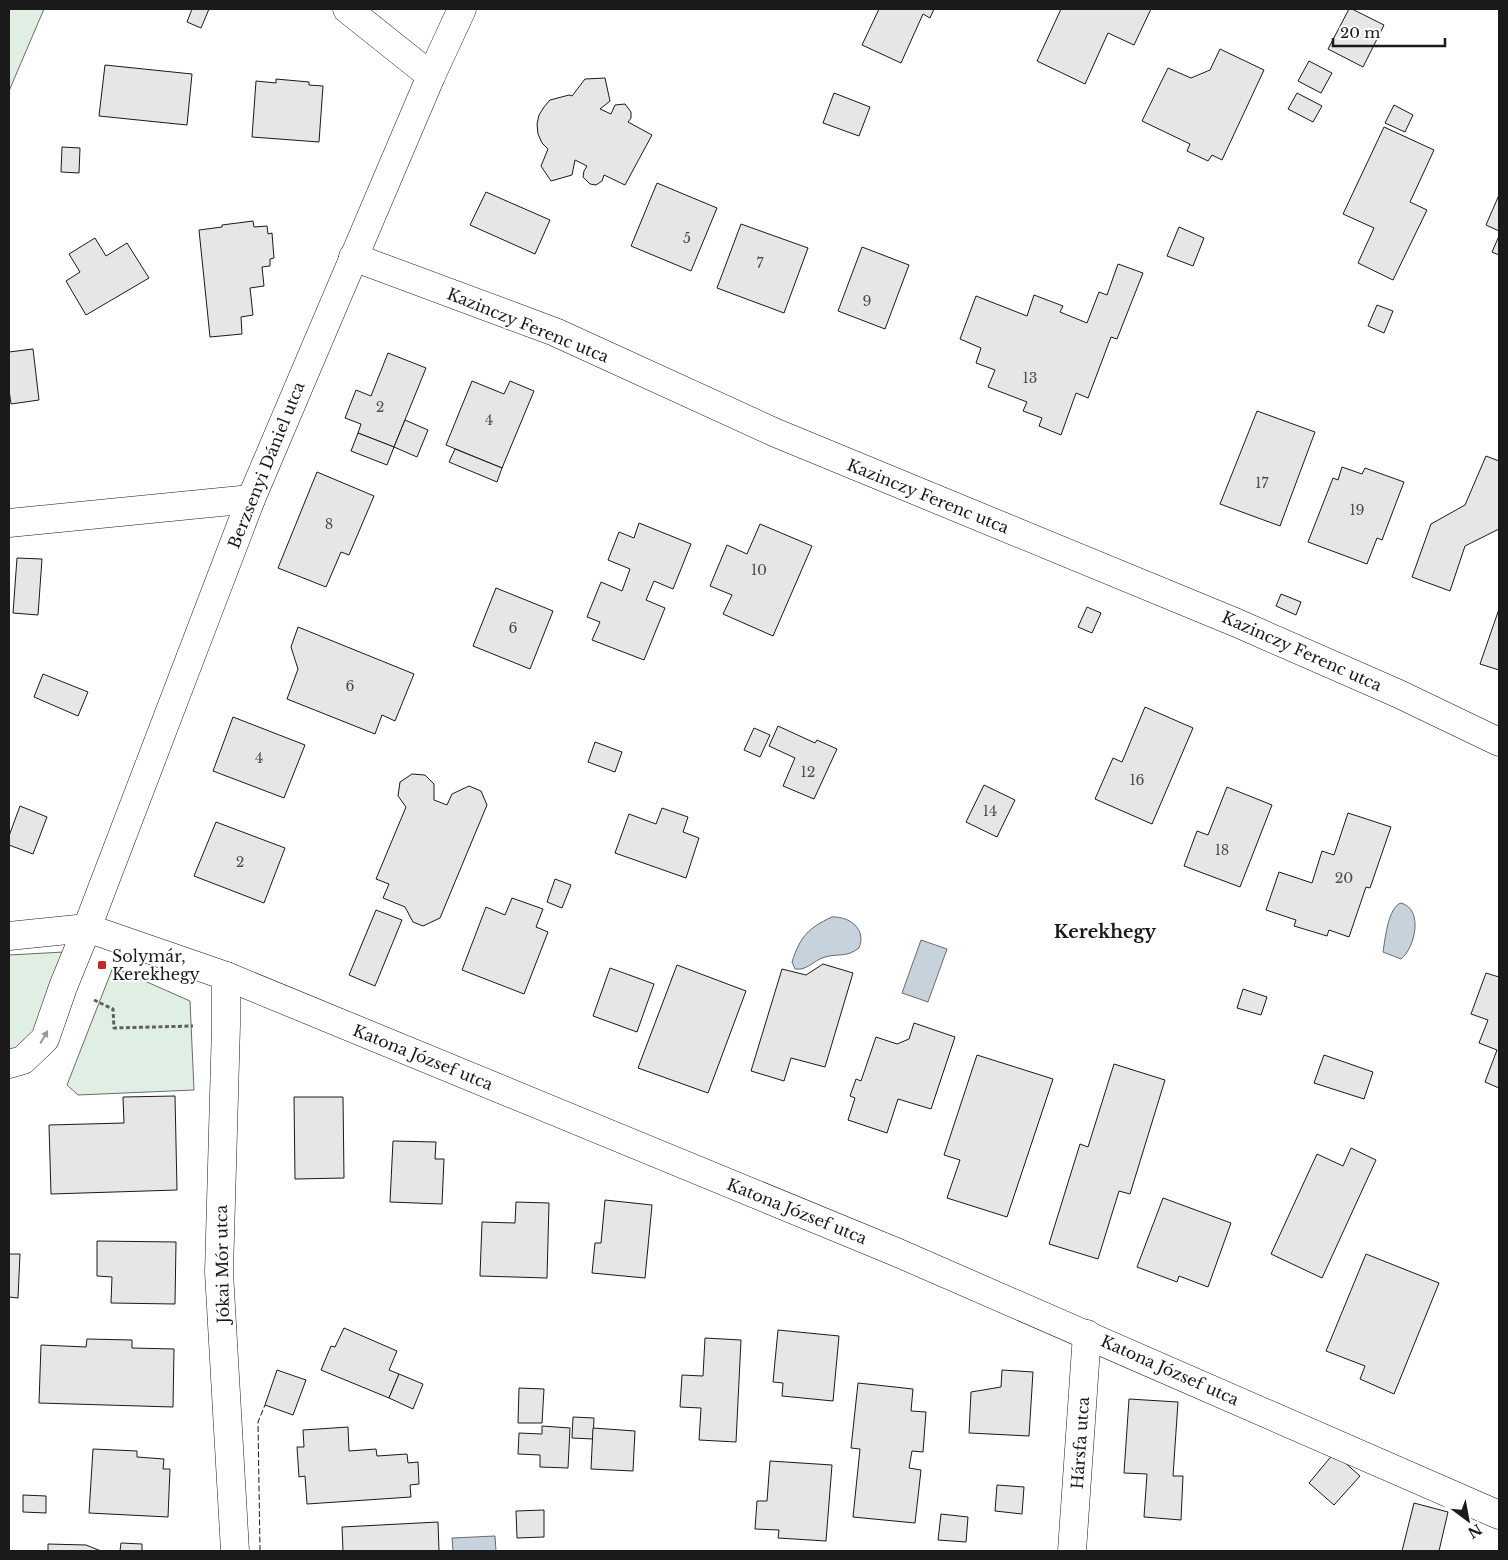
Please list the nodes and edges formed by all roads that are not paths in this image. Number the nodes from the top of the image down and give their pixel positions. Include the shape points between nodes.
1 (347, 9) edge
2 (462, 9) edge
3 (431, 76) junction
4 (353, 257) junction
5 (251, 500) junction
6 (9, 523) edge
7 (1499, 742) edge
8 (87, 928) junction
9 (9, 936) edge
10 (226, 976) junction
11 (9, 1064) edge
12 (1087, 1334) junction
13 (1499, 1515) edge
14 (234, 1551) edge
15 (1072, 1551) edge

1 - 3 street
2 - 3 street, Berzsenyi Dániel utca
3 - 4 street, Berzsenyi Dániel utca
4 - 5 street, Berzsenyi Dániel utca
4 - 7 street, Kazinczy Ferenc utca via 555,332 776,433 1237,622
5 - 6 street
5 - 8 street, Berzsenyi Dániel utca
8 - 9 street
8 - 10 street, Katona József utca
11 -> 8 street, Berzsenyi Dániel utca via 23,1060 45,1039
10 - 12 street, Katona József utca
10 - 14 street, Jókai Mór utca via 219,1272
12 - 13 street, Katona József utca
12 - 15 street, Hársfa utca

